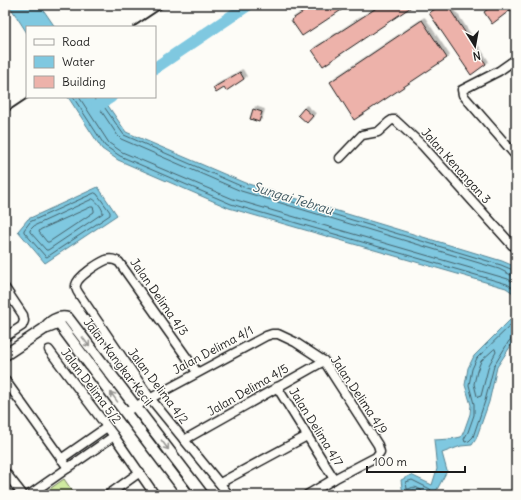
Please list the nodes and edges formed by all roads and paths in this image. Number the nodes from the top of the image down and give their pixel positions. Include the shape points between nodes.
1 (516, 59) edge
2 (514, 150) edge
3 (340, 158) dead end
4 (516, 247) edge
5 (76, 287) joint
6 (5, 288) edge
7 (44, 329) junction
8 (272, 334) joint
9 (5, 337) edge
10 (49, 350) dead end
11 (5, 355) edge
12 (324, 361) junction
13 (197, 372) junction
14 (5, 380) edge
15 (277, 387) junction
16 (150, 398) junction
17 (135, 406) junction
18 (125, 412) junction
19 (107, 427) junction
20 (114, 436) junction
21 (307, 436) junction
22 (184, 440) junction
23 (61, 459) junction
24 (68, 468) junction
25 (5, 472) edge
26 (140, 472) junction
27 (334, 479) junction
28 (220, 483) junction
29 (23, 495) edge
30 (29, 495) edge
31 (108, 495) edge
32 (155, 495) edge
33 (188, 495) edge
34 (203, 495) edge
35 (229, 495) edge
36 (307, 495) edge

1 - 2 street via 462,90 463,95
3 - 4 street, Jalan Kenangan 3 via 362,135 378,132 392,120 397,121
5 - 13 street, Jalan Delima 4/3 via 82,276 106,260 119,262
5 - 16 street, Jalan Delima 4/2 via 78,294
6 - 9 street via 23,315 24,321 22,326
7 - 11 street
7 -> 17 street, Jalan Kangkar Kecil via 59,317 70,320
18 -> 7 street, Jalan Kangkar Kecil via 60,325
8 - 12 street, Jalan Delima 4/9 via 295,342
8 - 13 street, Jalan Delima 4/1
10 - 19 street, Jalan Delima 5/2
12 - 15 street, Jalan Delima 4/5
12 - 27 street, Jalan Delima 4/9 via 380,452 376,457
13 - 16 street, Jalan Delima 4/1
14 - 23 street
15 - 21 street, Jalan Delima 4/7
15 - 22 street, Jalan Delima 4/5
16 - 17 street, Jalan Delima 4/1
16 - 22 street, Jalan Delima 4/2
17 - 18 street, Jalan Delima 4/1
17 -> 34 street, Jalan Kangkar Kecil
18 - 33 street, Jalan Kangkar Kecil
19 - 20 street, Jalan Delima 5/2
19 - 23 street
20 - 24 street
20 - 26 street, Jalan Delima 5/2
21 - 27 street, Jalan Delima 4/7
21 - 28 street
22 - 28 street, Jalan Delima 4/2
23 - 24 street
24 - 30 street
25 - 29 street
26 - 31 street
26 - 32 street, Jalan Delima 5/2
27 - 36 street
28 - 35 street, Jalan Delima 4/2

